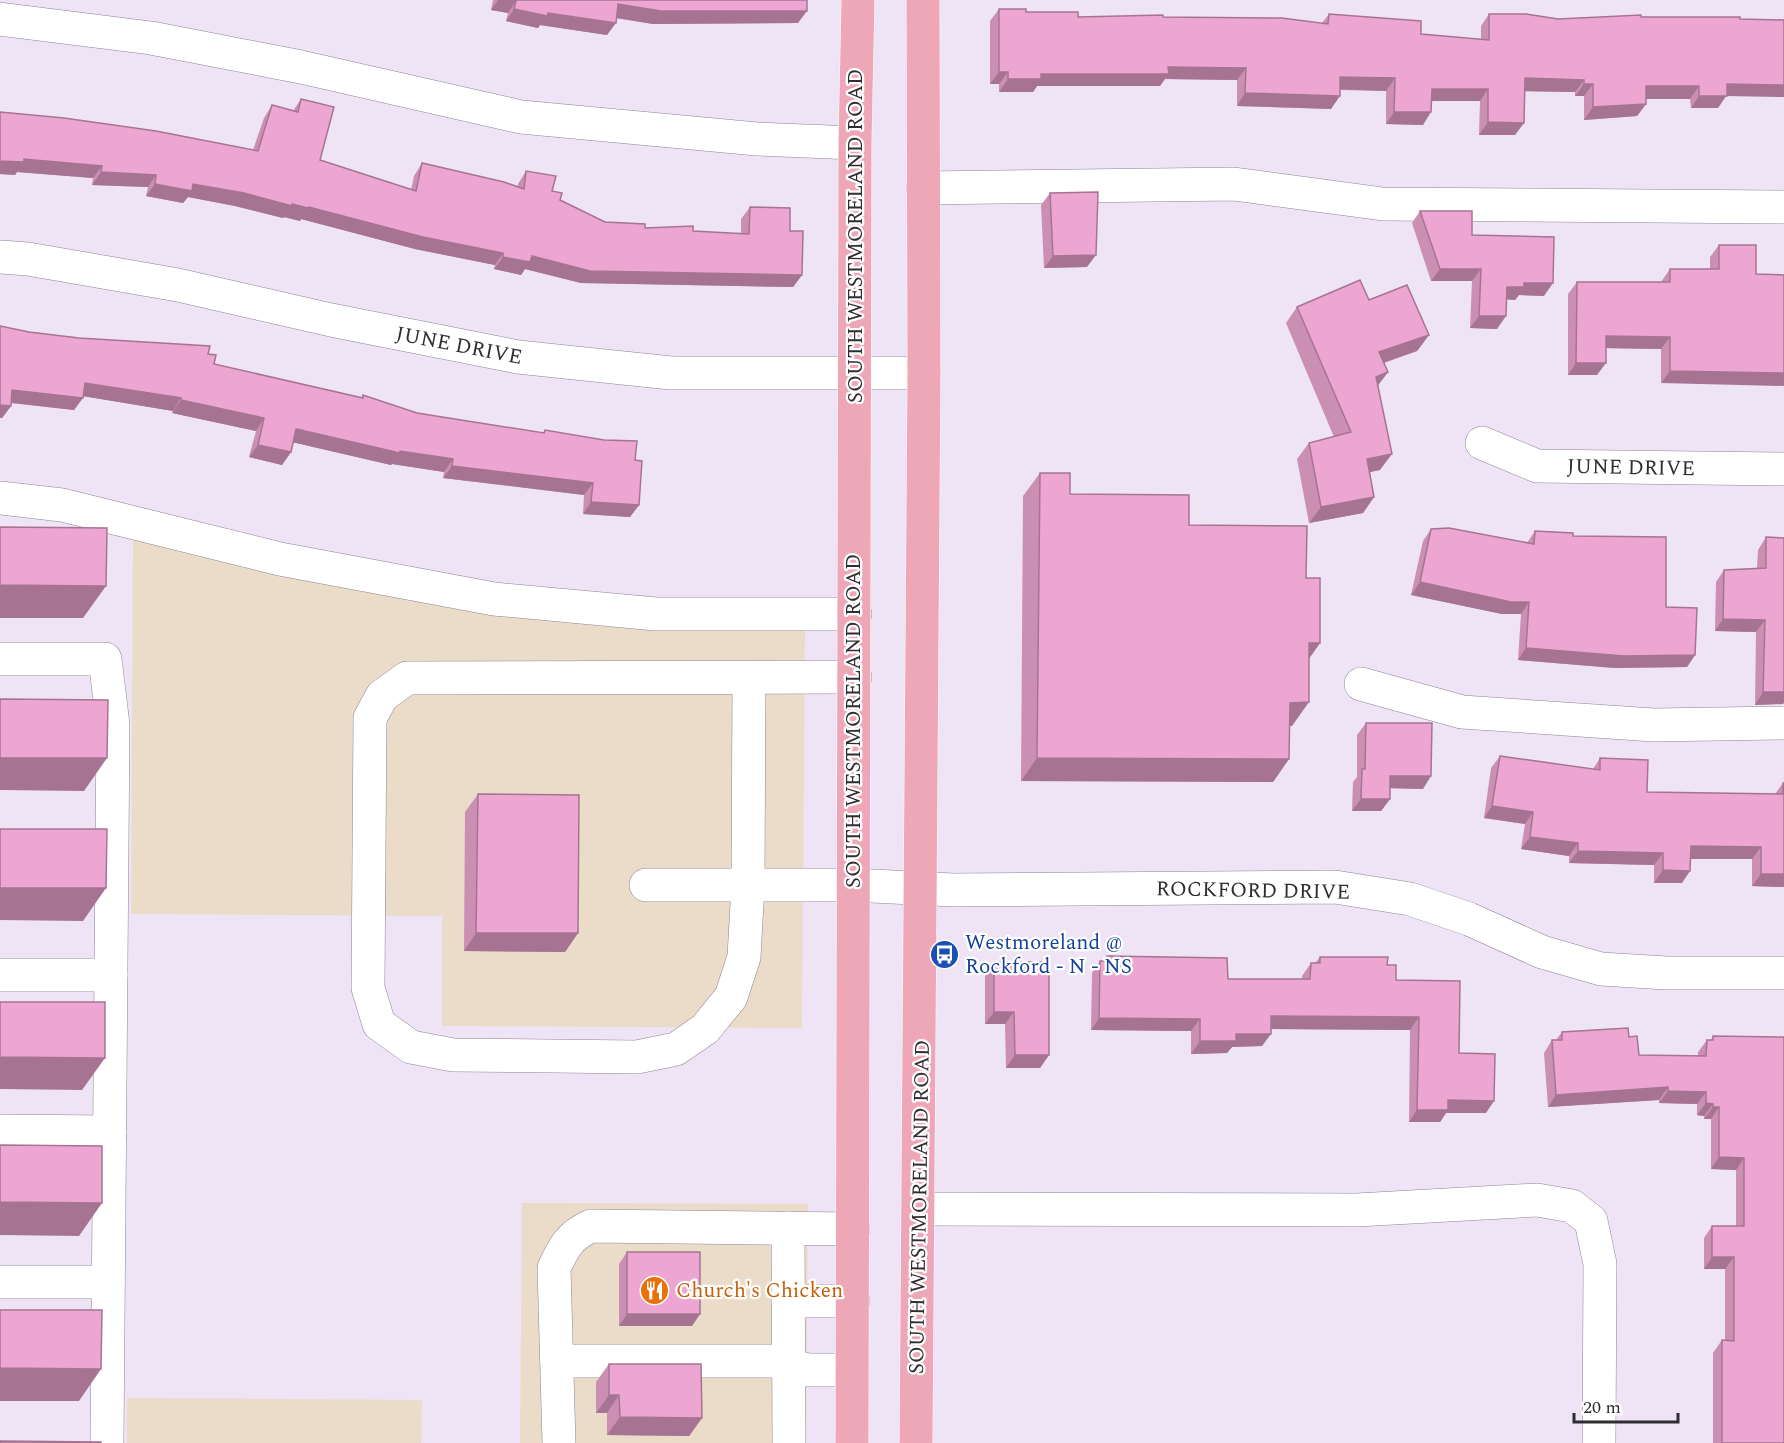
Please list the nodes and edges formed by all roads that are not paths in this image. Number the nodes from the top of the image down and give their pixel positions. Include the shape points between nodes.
1 (858, 0) edge
2 (923, 0) edge
3 (0, 19) edge
4 (855, 143) junction
5 (923, 188) junction
6 (1784, 207) edge
7 (0, 257) edge
8 (924, 373) junction
9 (854, 374) junction
10 (1482, 443) dead end
11 (1784, 469) edge
12 (0, 498) edge
13 (855, 614) junction
14 (0, 659) edge
15 (855, 677) junction
16 (749, 678) junction
17 (1361, 684) dead end
18 (1784, 723) edge
19 (646, 885) dead end
20 (852, 885) junction
21 (748, 886) junction
22 (922, 890) junction
23 (1784, 973) edge
24 (0, 975) edge
25 (111, 975) junction
26 (0, 1131) edge
27 (110, 1132) junction
28 (920, 1209) junction
29 (788, 1228) junction
30 (853, 1229) junction
31 (0, 1282) edge
32 (108, 1282) junction
33 (788, 1301) junction
34 (853, 1301) junction
35 (557, 1361) junction
36 (788, 1365) junction
37 (852, 1370) junction
38 (107, 1443) edge
39 (559, 1443) edge
40 (789, 1443) edge
41 (852, 1443) edge
42 (916, 1443) edge
43 (1599, 1443) edge

1 - 4 main road, SOUTH WESTMORELAND ROAD
2 - 5 main road, SOUTH WESTMORELAND ROAD
3 - 4 street via 151,38 521,117 757,139
4 - 9 main road, SOUTH WESTMORELAND ROAD
5 - 6 street via 1234,184 1383,204
5 - 8 main road, SOUTH WESTMORELAND ROAD
7 - 9 street, JUNE DRIVE via 178,285 518,357 671,373
8 - 9 street, JUNE DRIVE
8 - 22 main road, SOUTH WESTMORELAND ROAD
9 - 13 main road, SOUTH WESTMORELAND ROAD
10 - 11 street, JUNE DRIVE via 1537,466
12 - 13 street via 62,505 280,560 494,599 656,614
13 - 15 main road, SOUTH WESTMORELAND ROAD
14 - 25 street via 105,659 113,725
15 - 16 street
15 - 20 main road, SOUTH WESTMORELAND ROAD
16 - 21 street
16 - 21 street via 407,678 382,696 370,718 368,988 379,1024 411,1047 453,1055 637,1057 676,1048 705,1029 731,997 744,957
17 - 18 street via 1462,712 1654,725
19 - 21 street, ROCKFORD DRIVE
20 - 21 street, ROCKFORD DRIVE
20 - 22 street, ROCKFORD DRIVE
20 - 30 main road, SOUTH WESTMORELAND ROAD
22 - 23 street, ROCKFORD DRIVE via 1335,887 1410,899 1469,919 1542,951 1601,969
22 - 28 main road, SOUTH WESTMORELAND ROAD
24 - 25 street
25 - 27 street
26 - 27 street
27 - 32 street
28 - 42 main road, SOUTH WESTMORELAND ROAD
28 - 43 street via 1357,1210 1537,1200 1572,1206 1591,1221 1600,1264
29 - 30 street
29 - 33 street
29 - 35 street via 591,1226 576,1233 554,1269
30 - 34 main road, SOUTH WESTMORELAND ROAD
31 - 32 street
32 - 38 street
33 - 34 street
33 - 36 street
34 - 37 main road, SOUTH WESTMORELAND ROAD
35 - 36 street via 773,1361
35 - 39 street
36 - 37 street via 808,1370
36 - 40 street
37 - 41 main road, SOUTH WESTMORELAND ROAD

